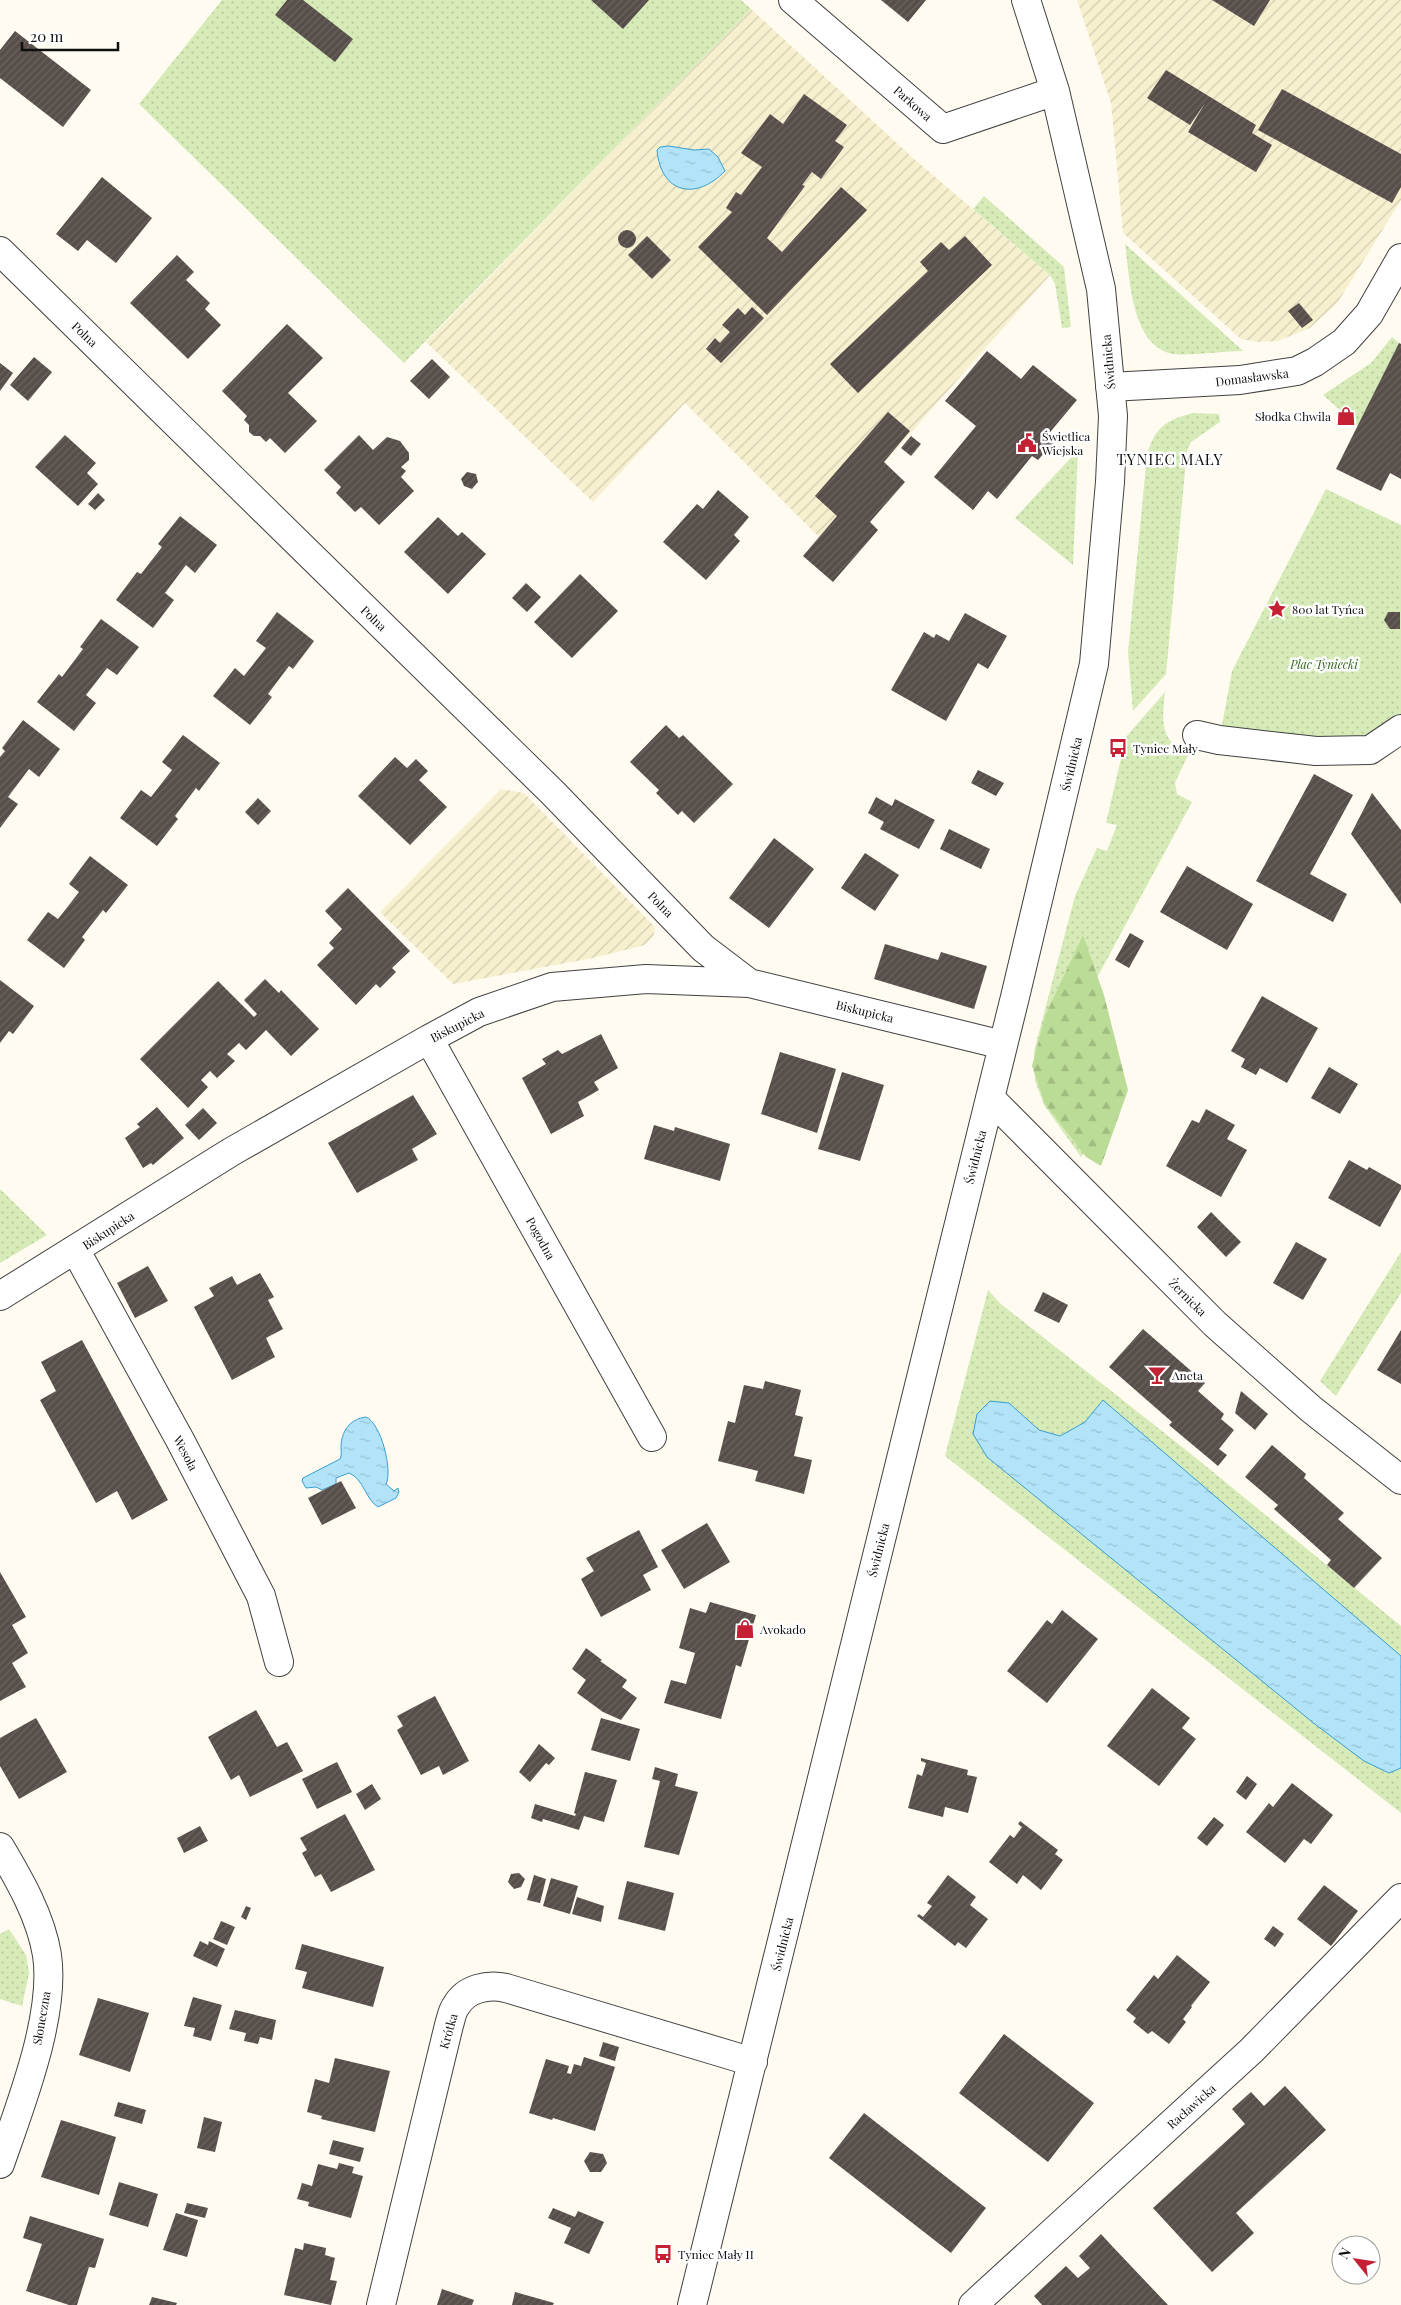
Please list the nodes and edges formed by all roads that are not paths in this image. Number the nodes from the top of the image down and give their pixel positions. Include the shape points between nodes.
1 (793, 0) edge
2 (1026, 0) edge
3 (1054, 91) junction
4 (0, 251) edge
5 (1398, 269) edge
6 (1110, 387) junction
7 (1401, 729) edge
8 (1197, 735) dead end
9 (749, 983) junction
10 (429, 1039) junction
11 (1003, 1045) junction
12 (990, 1098) junction
13 (76, 1251) junction
14 (0, 1296) edge
15 (652, 1436) dead end
16 (1401, 1480) edge
17 (279, 1662) dead end
18 (0, 1847) edge
19 (1401, 1898) edge
20 (752, 2062) junction
21 (0, 2164) edge
22 (381, 2305) edge
23 (692, 2305) edge
24 (973, 2305) edge

1 - 3 street, Parkowa via 942,129
2 - 3 street, Świdnicka
3 - 6 street, Świdnicka via 1101,289
4 - 9 street, Polna via 553,794 703,948
5 - 6 street, Domasławska via 1369,314 1344,342 1297,371 1240,380
6 - 11 street, Świdnicka via 1113,416 1111,467 1094,664
7 - 8 street via 1370,750 1316,751
9 - 10 street, Biskupicka via 646,978 552,986 479,1012
9 - 11 street, Biskupicka
10 - 13 street, Biskupicka via 231,1152
10 - 15 street, Pogodna
11 - 12 street, Świdnicka
12 - 16 street, Żernicka via 1215,1324 1311,1409
12 - 20 street, Świdnicka
13 - 14 street, Biskupicka
13 - 17 street, Wesoła via 261,1596
18 - 21 street, Słoneczna via 38,1921 47,1955 47,2000 31,2073
19 - 24 street, Racławicka via 1252,2050
20 - 22 street, Krótka via 506,1988 493,1985 472,1991 456,2005 448,2025
20 - 23 street, Świdnicka

